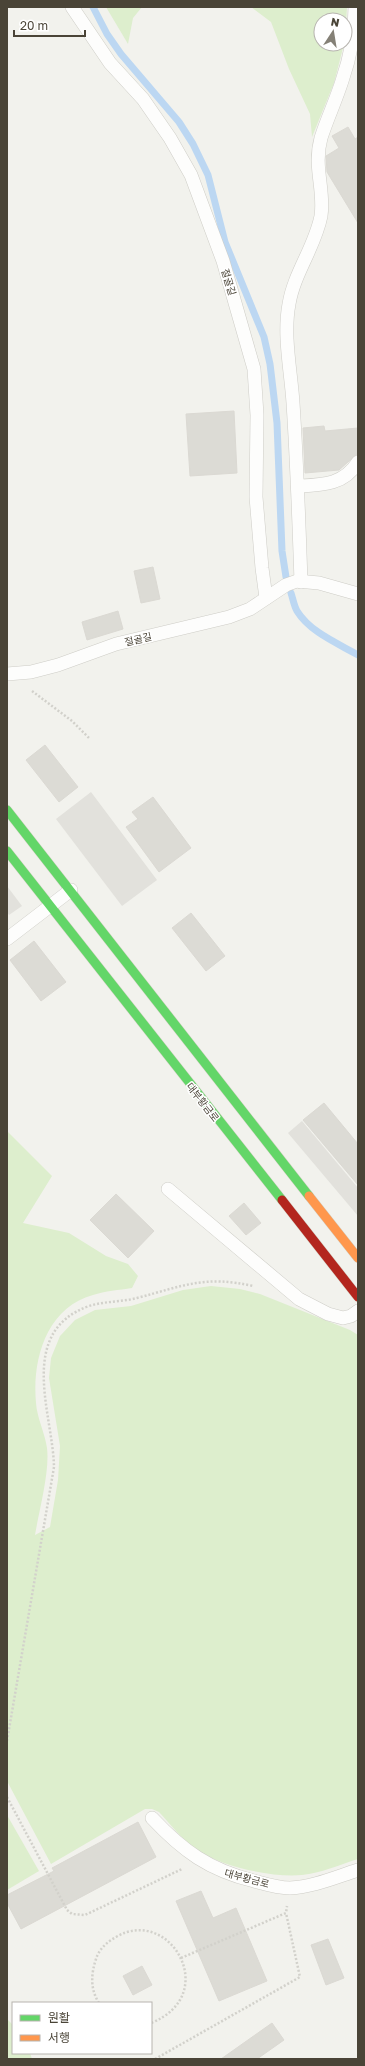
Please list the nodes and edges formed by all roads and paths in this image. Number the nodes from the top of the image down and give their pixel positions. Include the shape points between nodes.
1 (72, 7) edge
2 (354, 7) edge
3 (358, 462) edge
4 (298, 486) junction
5 (301, 582) junction
6 (358, 594) edge
7 (266, 598) junction
8 (7, 674) edge
9 (28, 689) dead end
10 (89, 738) dead end
11 (7, 810) edge
12 (7, 852) edge
13 (72, 890) junction
14 (51, 906) junction
15 (7, 939) edge
16 (168, 1189) dead end
17 (358, 1258) edge
18 (259, 1287) dead end
19 (358, 1297) edge
20 (358, 1310) edge
21 (7, 1741) edge
22 (7, 1797) edge
23 (152, 1818) dead end
24 (200, 1860) junction
25 (358, 1870) edge
26 (290, 1888) junction
27 (286, 1913) junction
28 (181, 1958) junction
29 (99, 2002) edge
30 (152, 2023) edge
31 (155, 2059) edge

1 - 7 lane, 절골길 via 110,63 143,99 170,138 191,175 223,261 254,369 257,415 256,497
2 - 4 lane via 355,24 346,67 321,138 318,155 321,215 292,289 288,306 288,354
3 - 4 lane via 347,476 337,482
4 - 5 lane
5 - 6 lane, 절골길 via 320,583
5 - 7 lane, 절골길 via 286,585
7 - 8 lane, 절골길 via 250,609 222,619 116,644 58,666
9 - 10 path via 72,721
11 - 13 main road
12 - 14 main road, 대부황금로
13 - 14 lane
13 - 17 main road
14 - 15 lane
14 - 19 main road, 대부황금로
16 - 20 lane via 299,1299 342,1318 351,1316
18 - 21 path via 203,1280 184,1284 136,1298 90,1306 71,1315 56,1330 43,1370 44,1399 54,1446 54,1467
22 - 24 path via 67,1910 72,1914 85,1915
23 - 24 lane, 대부황금로 via 182,1848
24 - 26 lane, 대부황금로 via 219,1871 241,1878
25 - 26 lane, 대부황금로
26 - 27 path
27 - 28 path
27 - 31 path via 300,1977
28 - 29 path via 168,1941 154,1933 138,1931 122,1934 104,1946 97,1955 92,1970 92,1986
28 - 30 path via 185,1967 186,1982 182,1996 174,2009

